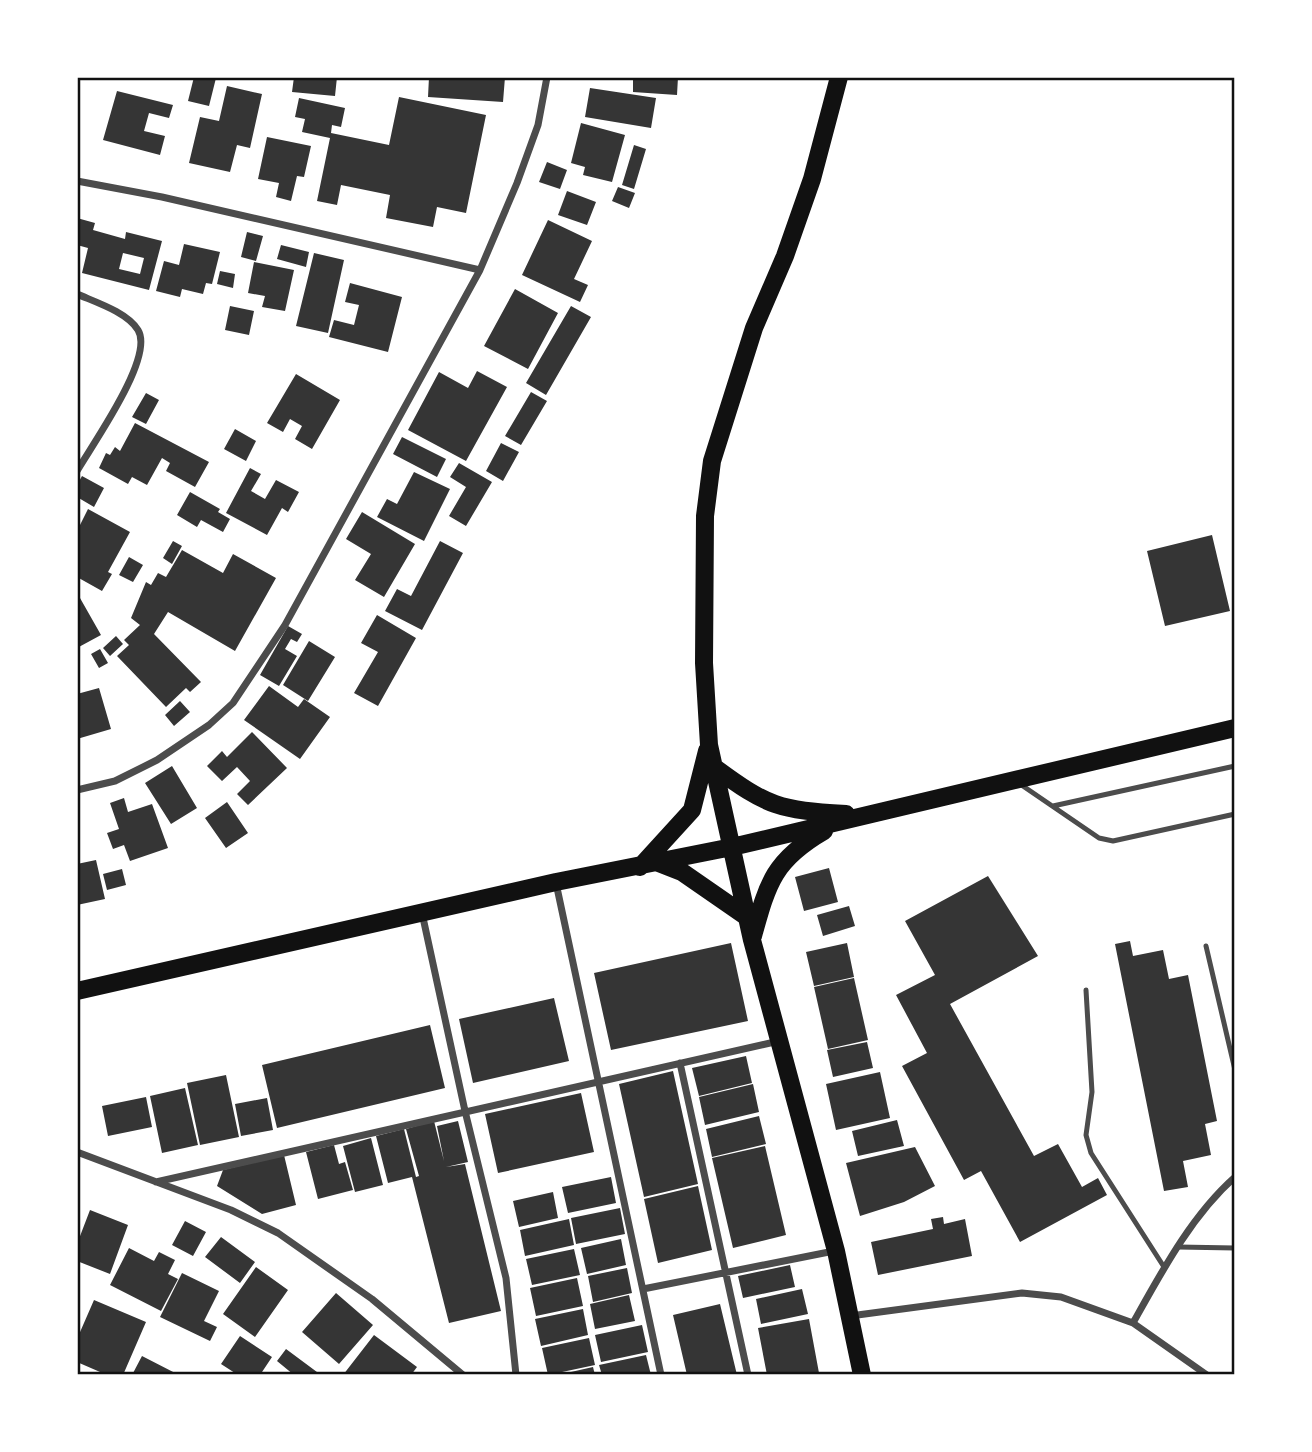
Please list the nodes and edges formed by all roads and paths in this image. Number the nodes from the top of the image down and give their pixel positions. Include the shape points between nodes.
1 (547, 77) edge
2 (839, 77) edge
3 (77, 181) edge
4 (480, 271) junction
5 (77, 294) edge
6 (77, 471) edge
7 (1235, 728) edge
8 (709, 745) junction
9 (1235, 766) edge
10 (713, 767) junction
11 (1012, 779) junction
12 (77, 790) edge
13 (1053, 806) junction
14 (1235, 814) edge
15 (867, 815) junction
16 (844, 820) junction
17 (732, 847) junction
18 (659, 863) junction
19 (640, 867) junction
20 (556, 883) junction
21 (422, 912) junction
22 (747, 917) junction
23 (752, 940) junction
24 (1206, 946) dead end
25 (1086, 990) dead end
26 (77, 991) edge
27 (779, 1041) junction
28 (680, 1063) junction
29 (1235, 1070) edge
30 (598, 1081) junction
31 (465, 1111) junction
32 (77, 1152) edge
33 (1235, 1177) edge
34 (156, 1182) junction
35 (1178, 1247) junction
36 (1235, 1248) edge
37 (836, 1251) junction
38 (1164, 1267) junction
39 (726, 1272) junction
40 (643, 1289) junction
41 (849, 1316) junction
42 (1133, 1324) junction
43 (463, 1375) edge
44 (516, 1375) edge
45 (661, 1375) edge
46 (748, 1375) edge
47 (862, 1375) edge
48 (1207, 1375) edge

1 - 4 street via 538,125
2 - 8 main road via 812,179 754,328 712,461 703,578
3 - 4 street
4 - 12 street via 285,625 233,702 202,731 157,760 115,781
5 - 6 street via 131,322 142,342 133,373
7 - 11 main road
8 - 10 main road
8 - 19 main road via 692,810
9 - 13 lane
10 - 15 main road via 756,796 788,810
10 - 17 main road
11 - 13 lane
11 - 15 main road
13 - 14 lane via 1099,838 1113,841
15 - 16 main road
16 - 17 main road
16 - 23 main road via 799,845 780,867 763,899
17 - 18 main road
17 - 22 main road
18 - 19 main road
18 - 22 main road via 682,872
19 - 20 main road
20 - 21 main road
20 - 30 street
21 - 26 main road
21 - 31 street
22 - 23 main road
23 - 27 main road
24 - 29 lane
25 - 38 lane via 1092,1092 1086,1135 1091,1153
27 - 28 street
27 - 37 main road
28 - 30 street
28 - 39 street
30 - 31 street
30 - 40 street
31 - 34 street
31 - 44 street via 506,1278
32 - 34 street
33 - 35 street
34 - 43 street via 278,1233 372,1299
35 - 36 lane
35 - 38 street
37 - 39 street
37 - 41 main road
38 - 42 street
39 - 40 street
39 - 46 street
40 - 45 street
41 - 42 street via 1022,1293 1062,1297
41 - 47 main road
42 - 48 street

